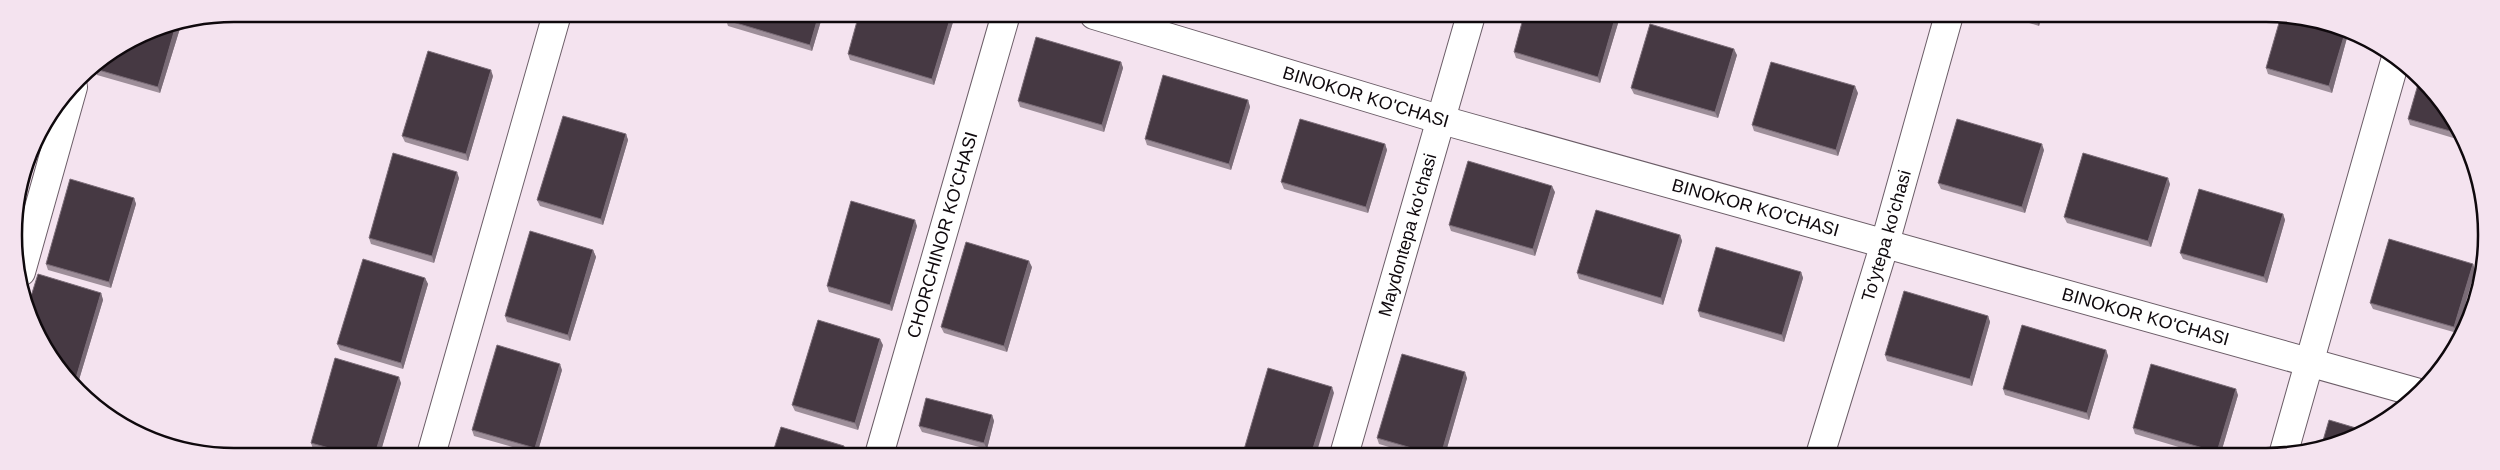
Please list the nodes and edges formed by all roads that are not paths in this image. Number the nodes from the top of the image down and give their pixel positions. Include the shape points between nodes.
1 (555, 22) edge
2 (1004, 22) edge
3 (1120, 22) edge
4 (1469, 22) edge
5 (1946, 22) edge
6 (2394, 66) edge
7 (69, 103) edge
8 (1442, 120) junction
9 (1885, 243) junction
10 (24, 262) edge
11 (2310, 362) junction
12 (2409, 391) edge
13 (2285, 447) edge
14 (433, 448) edge
15 (881, 448) edge
16 (1346, 448) edge
17 (1822, 448) edge

1 - 14 street
2 - 15 street, CHORCHINOR KO'CHASI
3 - 8 street, BINOKOR KO'CHASI
4 - 8 street, Maydontepa ko'chasi
5 - 9 street, To'ytepa ko'chasi
6 - 11 street
7 - 10 street
8 - 9 street, BINOKOR KO'CHASI
8 - 16 street, Maydontepa ko'chasi
9 - 11 street, BINOKOR KO'CHASI
9 - 17 street, To'ytepa ko'chasi
11 - 12 street, BINOKOR KO'CHASI
11 - 13 street

